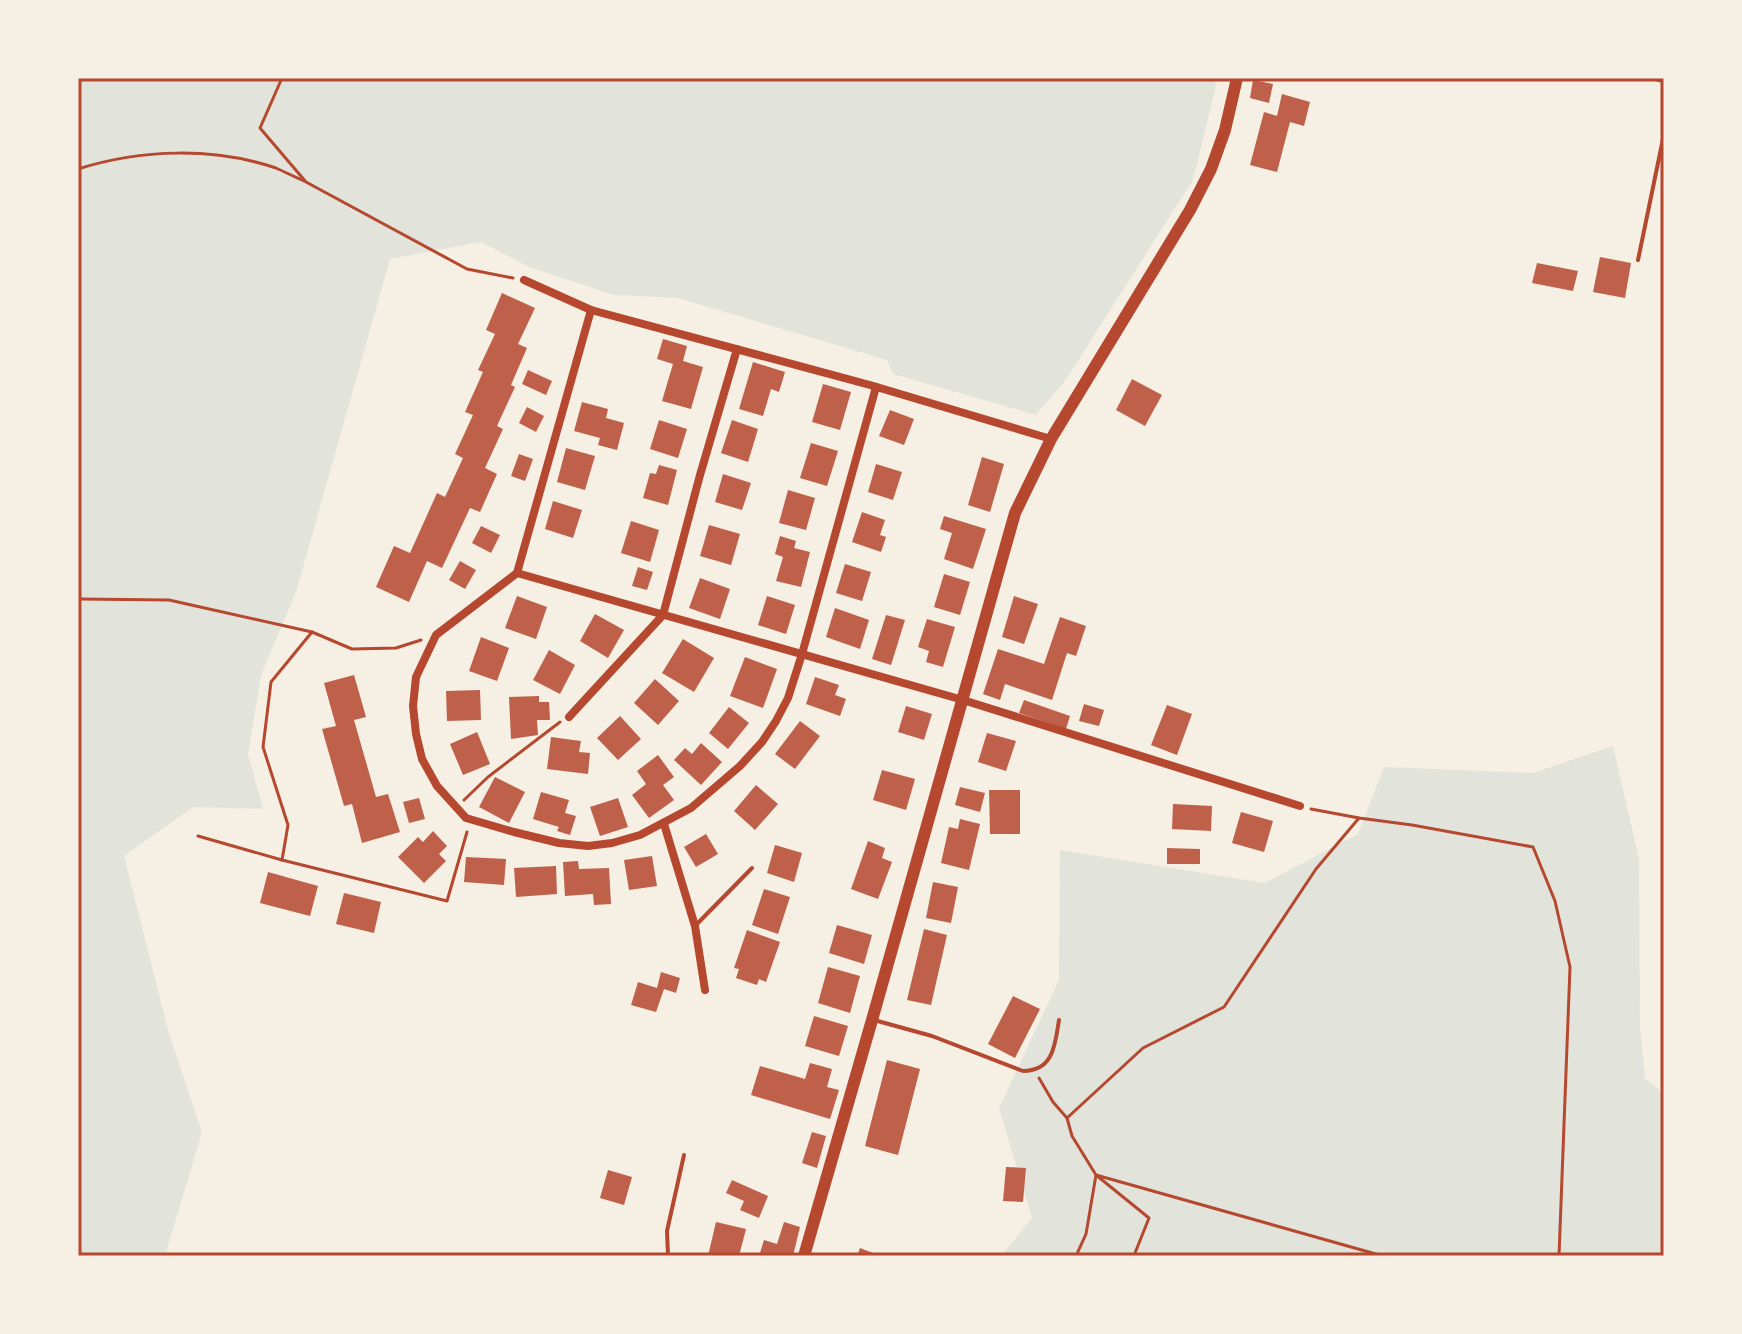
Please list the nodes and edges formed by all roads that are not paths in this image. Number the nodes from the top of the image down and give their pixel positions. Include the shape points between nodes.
1 (1237, 78) edge
2 (1664, 134) edge
3 (1638, 260) dead end
4 (524, 280) road end
5 (591, 310) junction
6 (737, 349) junction
7 (876, 387) junction
8 (1051, 439) junction
9 (517, 573) junction
10 (663, 615) junction
11 (802, 654) junction
12 (963, 700) junction
13 (569, 717) road end
14 (1300, 806) road end
15 (664, 824) junction
16 (752, 868) dead end
17 (695, 926) junction
18 (705, 990) dead end
19 (872, 1020) junction
20 (1059, 1020) dead end
21 (684, 1155) dead end
22 (668, 1256) edge
23 (804, 1256) edge

1 - 8 main road via 1225,130 1190,210
2 - 3 lane
4 - 5 street
5 - 6 street
5 - 9 street
6 - 7 street
6 - 10 street
7 - 8 street
7 - 11 street
8 - 12 main road via 1015,513
9 - 10 street
9 - 15 street via 436,635 416,677 416,734 437,786 470,820 559,843 612,843
10 - 11 street
10 - 13 street
11 - 12 street
11 - 15 street via 788,698 762,742 715,789
12 - 14 street
12 - 19 main road
15 - 17 street
16 - 17 lane
17 - 18 street
19 - 20 lane via 932,1036 1023,1071 1046,1064
19 - 23 main road
21 - 22 lane via 667,1231

